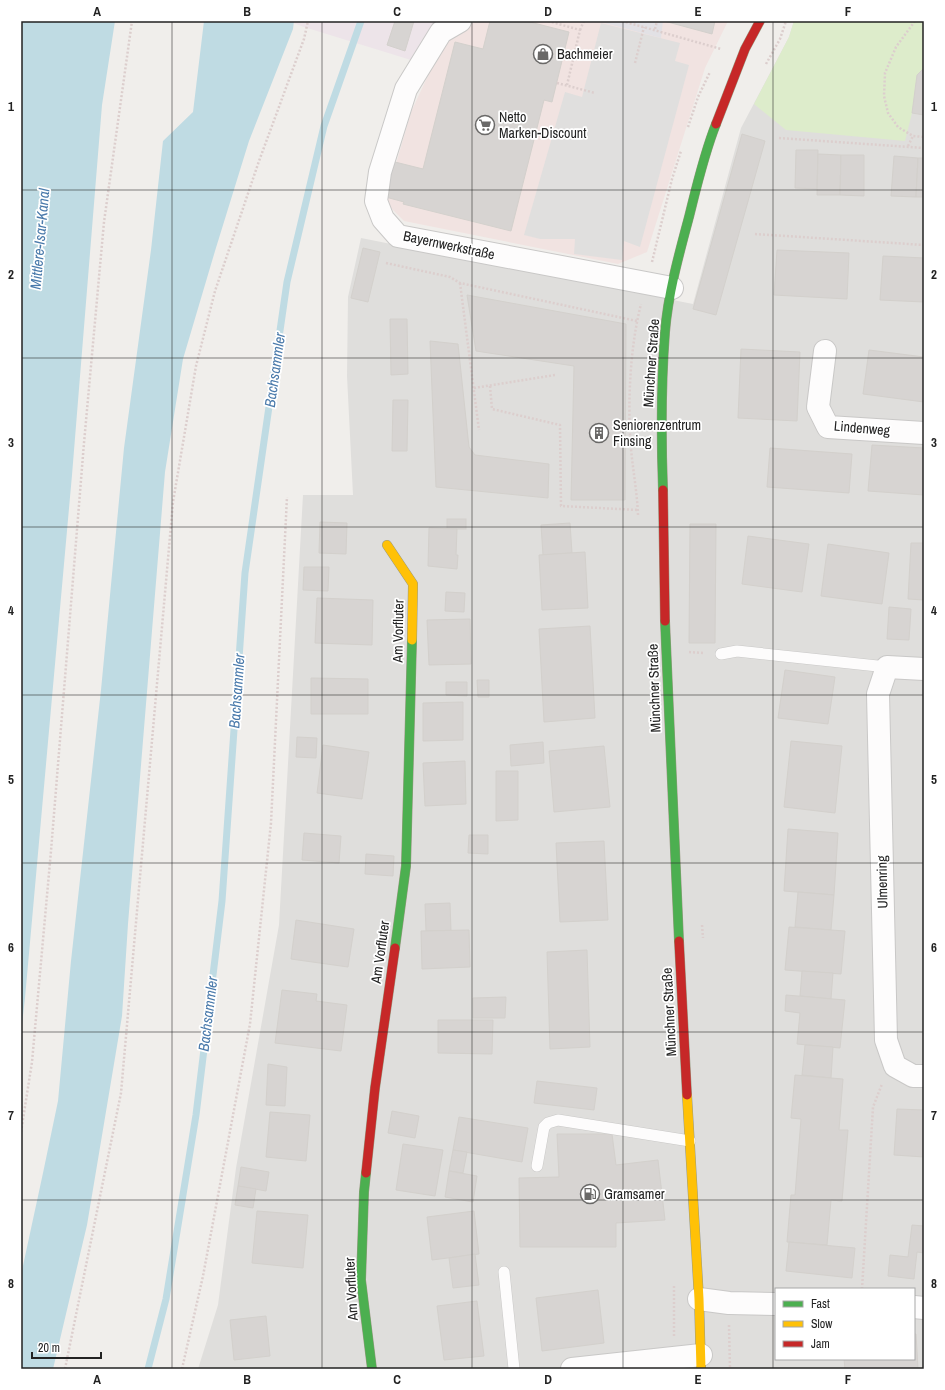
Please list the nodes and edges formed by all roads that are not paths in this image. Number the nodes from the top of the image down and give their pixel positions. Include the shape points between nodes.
1 (460, 21) edge
2 (760, 21) edge
3 (672, 288) junction
4 (825, 351) dead end
5 (924, 433) edge
6 (387, 545) dead end
7 (721, 654) dead end
8 (887, 667) junction
9 (924, 669) edge
10 (924, 1076) edge
11 (690, 1141) junction
12 (537, 1166) dead end
13 (504, 1272) dead end
14 (699, 1299) junction
15 (775, 1304) edge
16 (701, 1362) edge
17 (372, 1369) edge
18 (514, 1369) edge
19 (572, 1369) edge

1 - 3 street, Bayernwerkstraße via 441,32 406,89 380,172 376,201 382,219 398,236
2 - 3 main road, Münchner Straße via 745,49 707,147
3 - 11 main road, Münchner Straße via 665,331 661,419 667,666
4 - 5 street, Lindenweg via 818,407 828,427
6 - 17 main road, Am Vorfluter via 413,584 406,866 375,1088 364,1192 361,1280
7 - 8 lane via 736,651
8 - 9 street
8 - 10 street, Ulmenring via 878,694 886,1040 896,1066 914,1076
11 - 12 lane via 558,1120 548,1123 544,1128
11 - 14 main road, Münchner Straße
13 - 18 lane
14 - 15 street via 729,1303
14 - 16 main road, Münchner Straße
16 - 19 street

